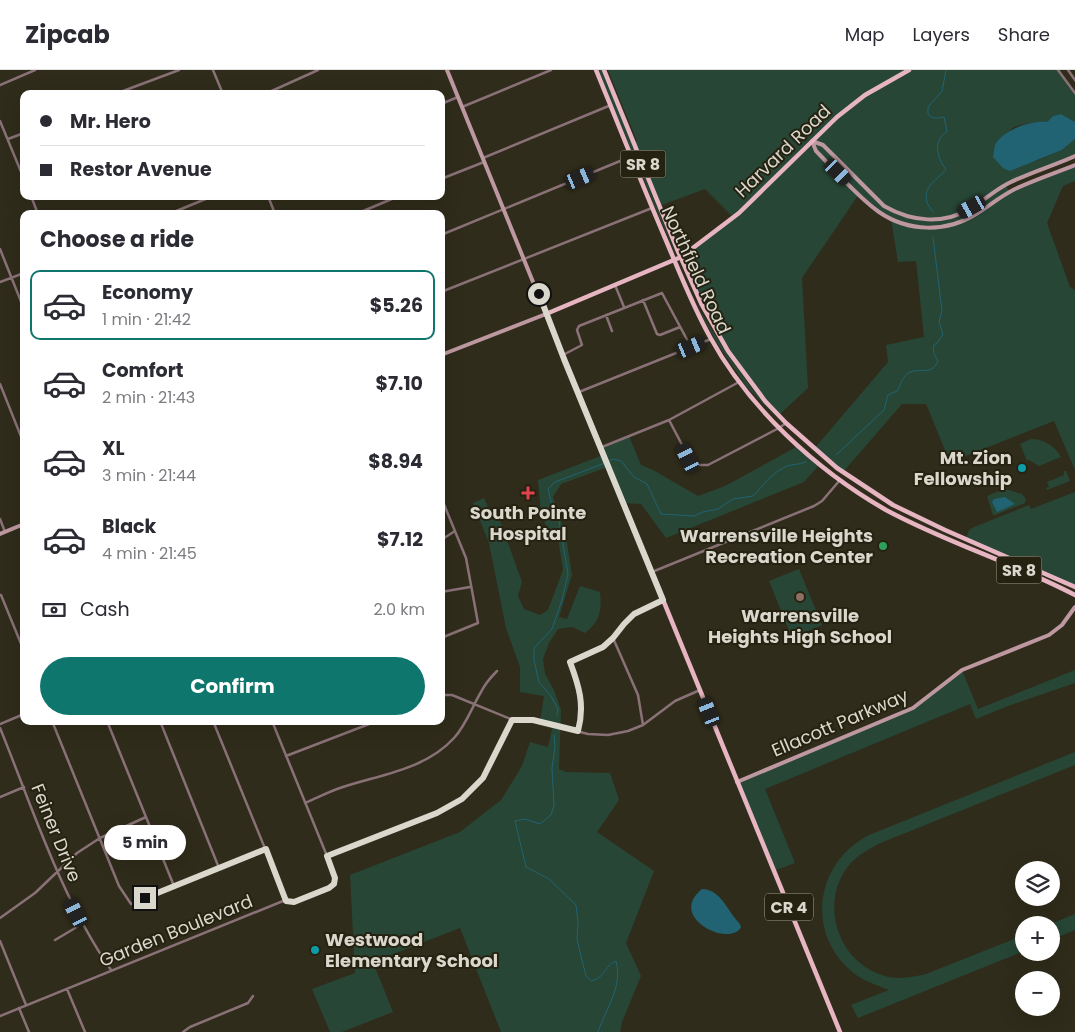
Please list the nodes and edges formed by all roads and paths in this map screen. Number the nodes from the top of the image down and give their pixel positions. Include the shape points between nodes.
1 (35, 70) edge
2 (179, 70) edge
3 (213, 70) edge
4 (318, 70) edge
5 (447, 70) edge
6 (551, 70) edge
7 (596, 70) edge
8 (604, 70) edge
9 (908, 70) edge
10 (1060, 70) edge
11 (1068, 70) edge
12 (1075, 80) edge
13 (0, 84) edge
14 (126, 90) edge
15 (221, 90) edge
16 (274, 90) edge
17 (1075, 93) edge
18 (458, 97) junction
19 (445, 102) edge
20 (610, 106) junction
21 (462, 107) junction
22 (0, 121) edge
23 (20, 135) edge
24 (8, 140) junction
25 (812, 141) junction
26 (638, 154) junction
27 (632, 156) junction
28 (1075, 156) edge
29 (484, 160) junction
30 (1075, 165) edge
31 (20, 169) edge
32 (445, 177) edge
33 (1005, 186) junction
34 (1009, 192) junction
35 (202, 200) edge
36 (389, 200) edge
37 (881, 203) junction
38 (976, 205) junction
39 (652, 208) junction
40 (876, 209) junction
41 (179, 210) edge
42 (366, 210) edge
43 (505, 210) junction
44 (981, 211) junction
45 (445, 233) edge
46 (0, 249) edge
47 (681, 258) junction
48 (525, 260) junction
49 (674, 261) junction
50 (20, 275) edge
51 (11, 278) junction
52 (0, 282) edge
53 (615, 286) junction
54 (445, 290) edge
55 (20, 299) edge
56 (643, 300) junction
57 (624, 308) junction
58 (546, 314) junction
59 (606, 315) junction
60 (680, 327) junction
61 (612, 332) dead end
62 (711, 339) junction
63 (691, 347) junction
64 (445, 353) edge
65 (562, 355) junction
66 (740, 382) junction
67 (0, 384) edge
68 (578, 393) junction
69 (669, 420) junction
70 (786, 423) junction
71 (779, 428) junction
72 (20, 434) edge
73 (600, 448) junction
74 (840, 480) junction
75 (445, 506) edge
76 (0, 519) edge
77 (20, 526) edge
78 (455, 530) junction
79 (5, 532) junction
80 (0, 534) edge
81 (445, 537) edge
82 (652, 572) junction
83 (470, 587) junction
84 (1075, 587) edge
85 (445, 591) edge
86 (1, 595) edge
87 (1075, 595) edge
88 (663, 600) junction
89 (1075, 607) edge
90 (445, 636) edge
91 (613, 638) junction
92 (20, 641) edge
93 (497, 671) dead end
94 (700, 690) junction
95 (445, 695) edge
96 (474, 703) junction
97 (20, 716) edge
98 (512, 720) junction
99 (0, 724) edge
100 (54, 725) edge
101 (110, 725) edge
102 (162, 725) edge
103 (214, 725) edge
104 (274, 725) edge
105 (367, 725) edge
106 (643, 725) junction
107 (0, 728) edge
108 (578, 731) junction
109 (286, 756) junction
110 (737, 782) junction
111 (24, 787) junction
112 (0, 797) edge
113 (305, 802) junction
114 (146, 817) junction
115 (100, 838) junction
116 (266, 849) junction
117 (327, 856) junction
118 (219, 868) junction
119 (57, 870) junction
120 (174, 886) junction
121 (286, 901) junction
122 (0, 918) edge
123 (82, 924) junction
124 (55, 940) dead end
125 (0, 941) edge
126 (111, 970) junction
127 (67, 988) junction
128 (253, 996) dead end
129 (26, 1005) junction
130 (19, 1008) junction
131 (0, 1016) edge
132 (29, 1032) edge
133 (85, 1032) edge
134 (183, 1032) edge
135 (840, 1032) edge

1 - 13 street
2 - 14 street
3 - 15 street
4 - 16 street
5 - 18 street, CR 4
6 - 21 street
7 - 20 main road, Northfield Road / SR 8
8 - 26 main road, Northfield Road / SR 8
9 - 25 main road, Harvard Road via 865,95
10 - 17 street
11 - 12 street
18 - 19 street
18 - 21 street, CR 4
20 - 27 main road, Northfield Road / SR 8
20 - 29 street
21 - 29 street, CR 4
22 - 24 street
23 - 24 street
24 - 31 street
25 - 37 street via 823,144
25 - 40 street via 816,151
25 - 47 main road, Harvard Road via 739,214
26 - 27 street
26 - 47 main road, Northfield Road / SR 8
27 - 39 main road, Northfield Road / SR 8
27 - 43 street
28 - 33 street
29 - 32 street
29 - 43 street, CR 4
30 - 34 street
33 - 34 street
33 - 38 street
34 - 44 street
35 - 41 street
36 - 42 street
37 - 38 street via 907,217 934,220 960,214
37 - 40 street
38 - 44 street
39 - 48 street
39 - 49 main road, Northfield Road / SR 8
40 - 44 street via 903,224 929,228 953,225
43 - 45 street
43 - 48 street, CR 4
46 - 51 street
47 - 49 main road, Harvard Road
47 - 70 main road, Northfield Road / SR 8 via 724,345 765,401
48 - 54 street
48 - 58 street, CR 4
49 - 53 main road, Harvard Road
49 - 62 main road, Northfield Road / SR 8
50 - 51 street
51 - 52 street
51 - 55 street
53 - 57 street
53 - 58 main road, Harvard Road
56 - 57 street
56 - 60 street via 664,294
56 - 60 street via 657,334
57 - 59 street
58 - 64 street
58 - 65 main road, CR 4
59 - 61 street
59 - 65 street via 577,327 582,345
60 - 63 street
62 - 63 street
62 - 66 main road, Northfield Road / SR 8
63 - 68 street
65 - 68 main road, CR 4
66 - 69 street
66 - 71 main road, Northfield Road / SR 8
67 - 72 street
68 - 73 main road, CR 4
69 - 71 street via 688,458 697,465 708,465
69 - 73 street
70 - 71 street
70 - 84 main road, Northfield Road / SR 8 via 837,468 893,505
71 - 74 main road, Northfield Road / SR 8
73 - 82 main road, CR 4
74 - 82 street via 814,506
74 - 87 main road, Northfield Road / SR 8 via 886,510 920,527
75 - 78 street
76 - 79 street
77 - 79 street
78 - 81 street
78 - 83 street via 469,568
79 - 80 street
82 - 88 main road, CR 4
83 - 85 street
83 - 90 street via 478,623
86 - 92 street
88 - 91 street via 634,614
88 - 94 main road, CR 4
89 - 110 street, Ellacott Parkway via 1062,625 1049,634 962,670 913,708
91 - 106 street via 638,695
91 - 108 street via 596,651 570,662 581,699
93 - 96 street
94 - 106 street via 675,701
94 - 110 main road, CR 4
95 - 96 street
96 - 98 street
96 - 113 street via 462,727 441,749 387,775
97 - 99 street
98 - 108 street via 533,720
98 - 117 street via 483,778 462,799 437,813
100 - 115 street
101 - 114 street
102 - 118 street
103 - 116 street
104 - 109 street
105 - 109 street
106 - 108 street via 608,735
107 - 111 street, Feiner Drive
109 - 113 street
110 - 135 main road, CR 4
111 - 112 street
111 - 119 street, Feiner Drive
113 - 117 street
114 - 115 street
114 - 120 street
115 - 119 street
115 - 120 street via 119,886 131,904
116 - 118 street
116 - 121 street
117 - 121 street, Garden Boulevard via 334,884 294,902
118 - 120 street
119 - 122 street via 25,902
119 - 123 street, Feiner Drive
121 - 126 street, Garden Boulevard
123 - 124 street
123 - 126 street, Feiner Drive
125 - 129 street
126 - 127 street, Garden Boulevard
127 - 129 street, Garden Boulevard
127 - 133 street
128 - 134 street via 248,1003 190,1026
129 - 130 street, Garden Boulevard
130 - 131 street, Garden Boulevard
130 - 132 street

